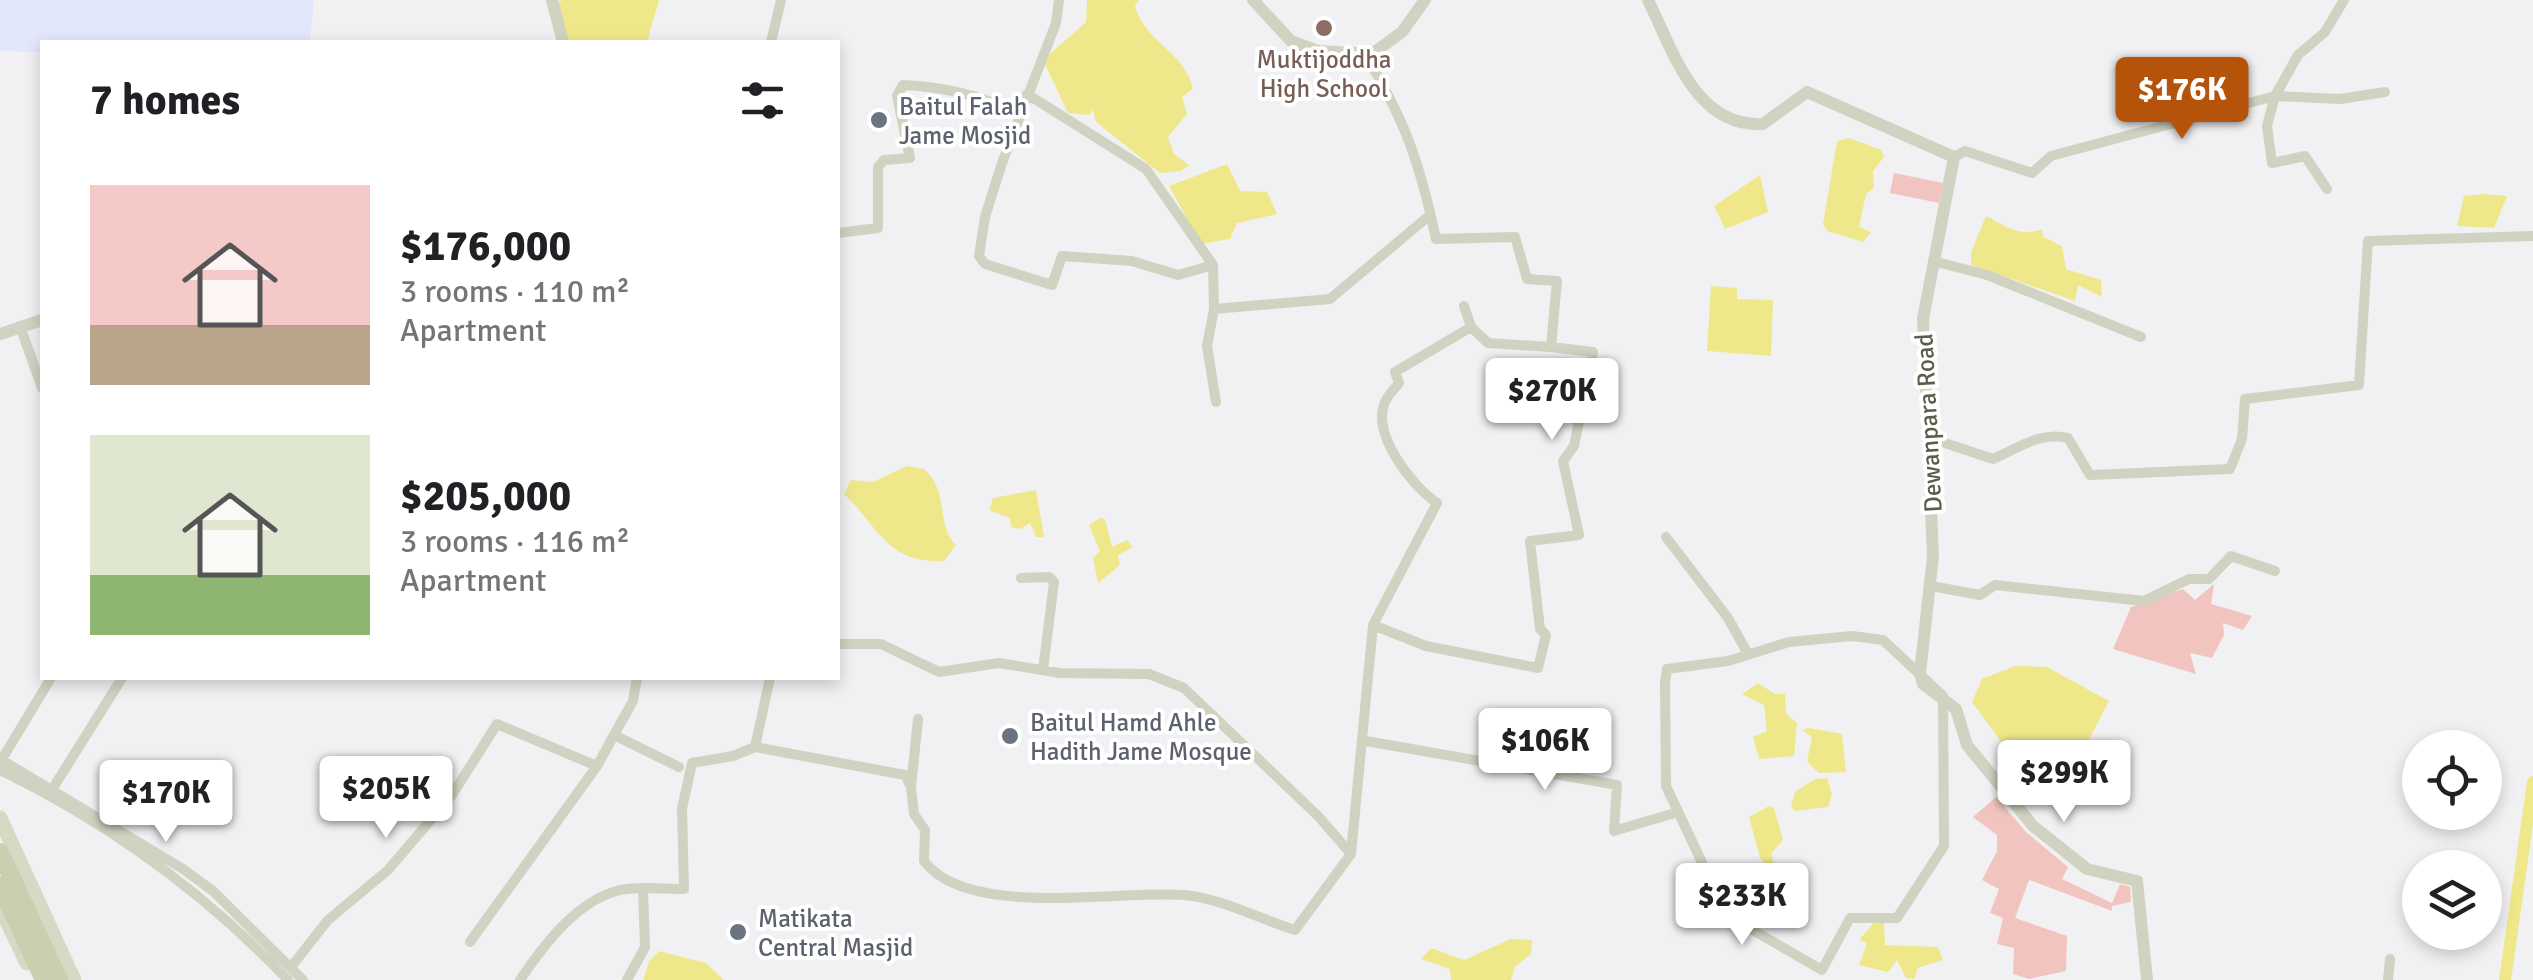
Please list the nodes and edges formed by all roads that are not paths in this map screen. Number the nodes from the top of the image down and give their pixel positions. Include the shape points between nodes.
1 (552, 0) edge
2 (781, 0) edge
3 (1059, 0) edge
4 (1252, 0) edge
5 (1425, 0) edge
6 (1648, 0) edge
7 (2344, 0) edge
8 (562, 40) edge
9 (771, 40) edge
10 (1364, 53) junction
11 (2384, 92) dead end
12 (1027, 94) junction
13 (2275, 96) junction
14 (1020, 114) junction
15 (1954, 156) junction
16 (2327, 190) dead end
17 (1430, 215) junction
18 (840, 233) edge
19 (2533, 236) edge
20 (1933, 260) junction
21 (1213, 265) junction
22 (1464, 306) dead end
23 (1214, 309) junction
24 (40, 321) edge
25 (20, 326) junction
26 (1472, 327) junction
27 (0, 334) edge
28 (2141, 337) dead end
29 (1551, 347) junction
30 (40, 382) edge
31 (1216, 402) dead end
32 (1930, 438) junction
33 (1666, 537) dead end
34 (2275, 571) dead end
35 (1021, 578) dead end
36 (1932, 586) junction
37 (1373, 624) junction
38 (840, 644) edge
39 (1740, 658) junction
40 (1043, 670) junction
41 (1920, 675) junction
42 (51, 680) edge
43 (121, 680) edge
44 (638, 680) edge
45 (770, 680) edge
46 (1943, 696) junction
47 (918, 719) dead end
48 (614, 735) junction
49 (1366, 742) junction
50 (755, 746) junction
51 (1, 762) edge
52 (597, 766) junction
53 (679, 766) dead end
54 (912, 787) junction
55 (53, 788) junction
56 (1678, 812) junction
57 (0, 818) edge
58 (0, 852) edge
59 (1352, 854) junction
60 (0, 885) edge
61 (643, 890) junction
62 (0, 907) edge
63 (470, 942) dead end
64 (2390, 959) dead end
65 (290, 966) junction
66 (35, 980) edge
67 (44, 980) edge
68 (59, 980) edge
69 (74, 980) edge
70 (288, 980) edge
71 (303, 980) edge
72 (520, 980) edge
73 (627, 980) edge
74 (2147, 980) edge
75 (2388, 980) edge

1 - 8 street
2 - 9 street
3 - 12 street
4 - 10 street via 1291,42
5 - 10 street via 1402,32
6 - 15 street via 1700,100 1726,118 1763,124 1808,92
7 - 13 street via 2325,32 2298,55
10 - 17 street via 1400,112
11 - 13 street via 2340,99
12 - 14 street
12 - 21 street via 1146,169
13 - 15 street via 2050,156 2032,174 1965,151
13 - 16 street via 2267,126 2272,164 2305,156
14 - 18 street via 990,99 903,85 897,96 910,158 884,160 878,167 878,228
14 - 21 street via 984,217 980,256 986,264 1052,285 1062,256 1132,261 1178,275
15 - 20 street, Dewanpara Road
17 - 23 street via 1330,299
17 - 29 street via 1436,239 1515,237 1527,279 1557,281
19 - 32 street via 2368,241 2359,385 2245,399 2242,439 2230,469 2090,475 2068,438 2058,435 2038,437 1993,459
20 - 28 street
20 - 32 street, Dewanpara Road via 1921,354
21 - 23 street
22 - 26 street
23 - 31 street via 1207,346
24 - 25 street
25 - 27 street
25 - 30 street
26 - 29 street via 1488,343
26 - 37 street via 1395,372 1399,382 1384,403 1383,426 1406,471 1437,503
29 - 37 street via 1593,352 1574,446 1564,461 1579,535 1530,540 1546,635 1538,668 1426,646
32 - 36 street, Dewanpara Road
33 - 39 street via 1728,618 1748,654
34 - 36 street via 2231,556 2209,579 2189,579 2144,601 1995,585 1980,595
35 - 40 street via 1054,582
36 - 41 street, Dewanpara Road
37 - 49 street
38 - 40 street via 881,644 940,672 999,663
39 - 41 street via 1788,642 1852,636 1883,640
39 - 56 street via 1668,669 1666,786
40 - 59 street via 1150,674 1184,688
41 - 46 street
42 - 51 street
43 - 55 street
44 - 48 street
45 - 50 street
46 - 56 street via 1944,846 1897,918 1850,918 1822,970 1763,938 1727,907
46 - 74 street via 1956,709 1967,745 2033,826 2087,870 2138,881
47 - 54 street
48 - 52 street
48 - 53 street
49 - 56 street via 1617,785 1614,830
49 - 59 street
50 - 54 street via 905,775
50 - 61 street via 692,763 682,809 684,889
51 - 55 street
51 - 70 street via 173,873
52 - 63 street
52 - 65 street via 497,724 452,795 388,870 328,920
54 - 59 street via 928,866 936,876 990,892 1052,898 1189,895 1294,930
55 - 65 street via 213,891
57 - 69 main road
58 - 68 main road
60 - 67 main road
61 - 72 street via 621,890 570,921
61 - 73 street via 644,947
62 - 66 main road
64 - 75 street
65 - 71 street

